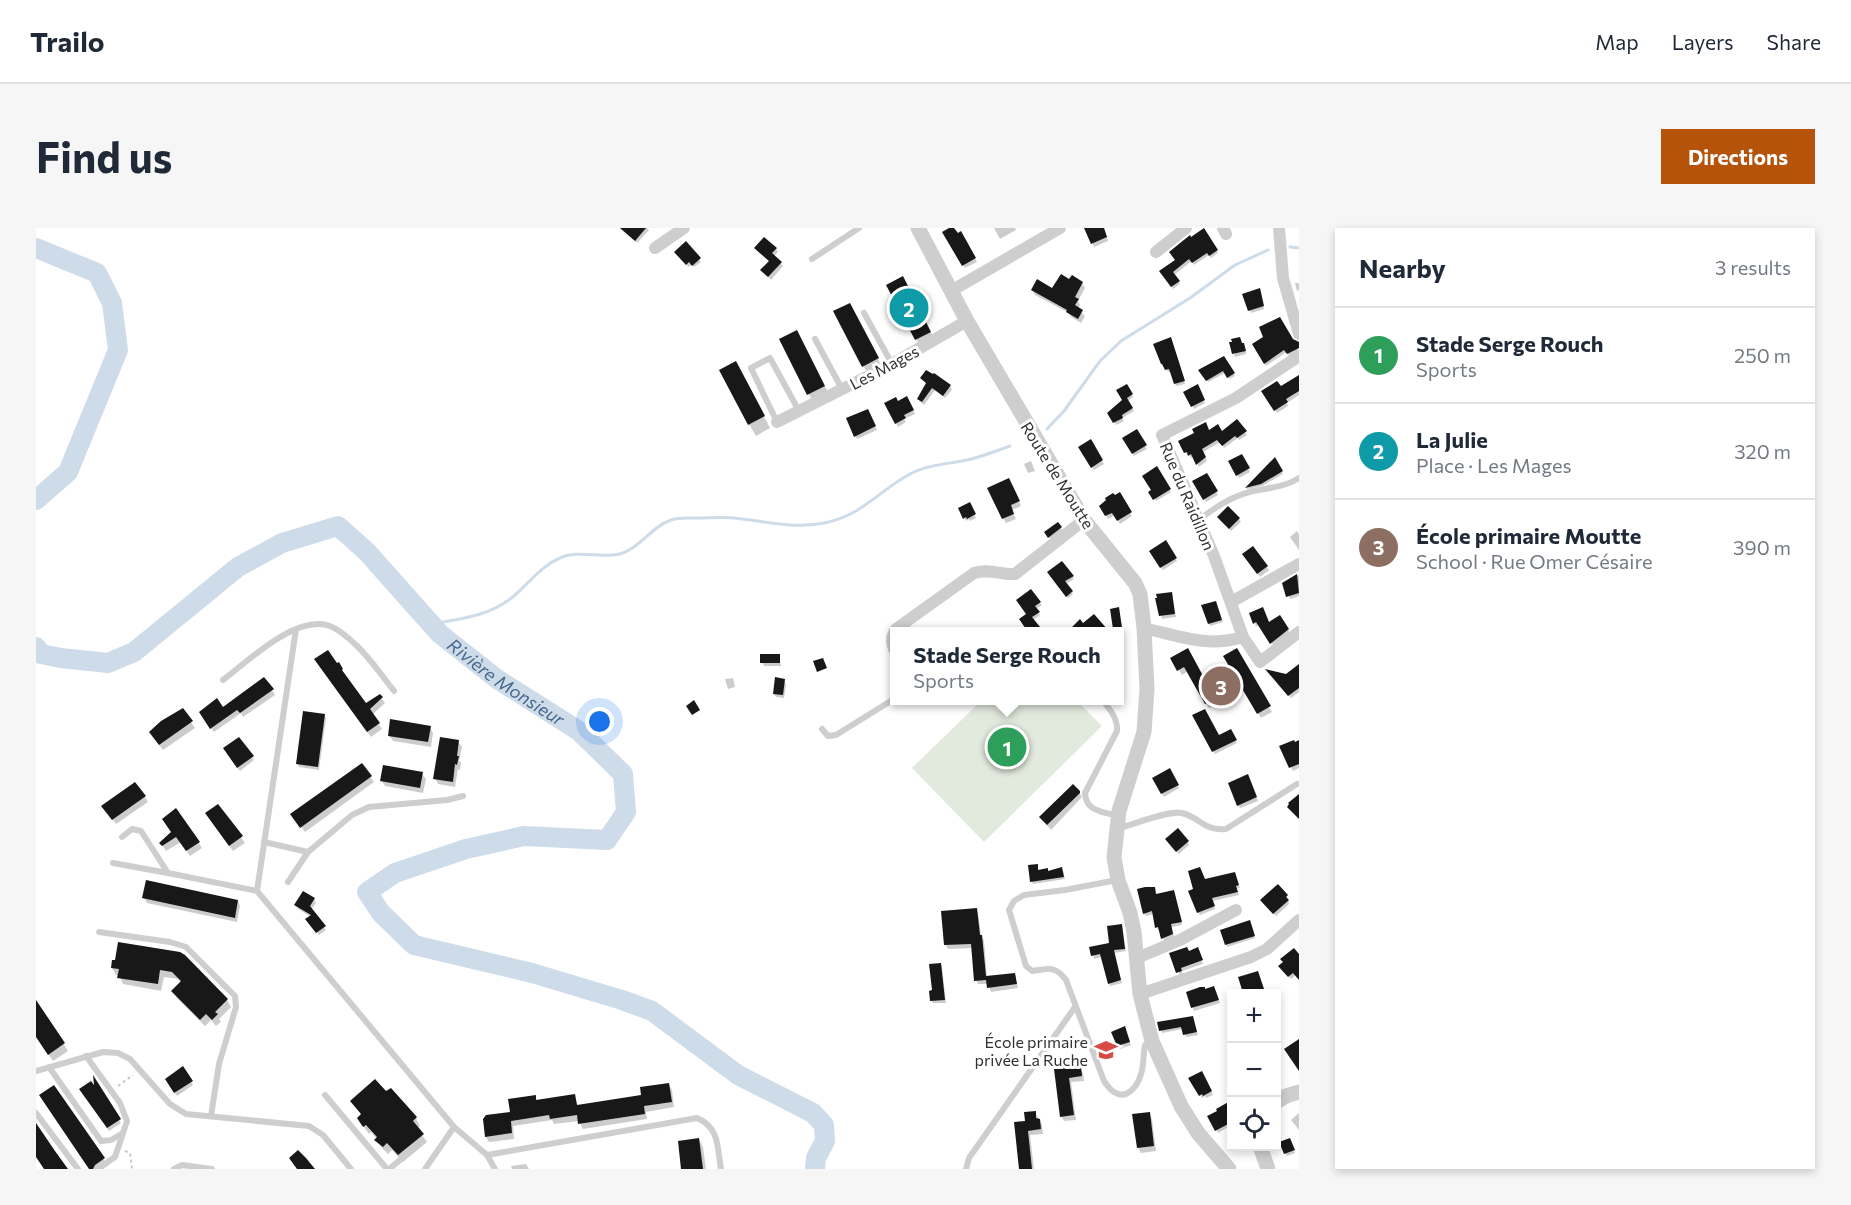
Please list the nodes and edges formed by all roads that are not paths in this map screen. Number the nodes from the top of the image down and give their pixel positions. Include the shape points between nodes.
1 (684, 228) edge
2 (859, 228) edge
3 (918, 228) edge
4 (1060, 228) edge
5 (1186, 228) edge
6 (1279, 228) edge
7 (655, 248) dead end
8 (1156, 252) dead end
9 (812, 259) dead end
10 (951, 291) junction
11 (864, 313) dead end
12 (967, 321) junction
13 (1299, 334) edge
14 (815, 339) dead end
15 (1299, 356) edge
16 (892, 364) junction
17 (842, 389) junction
18 (799, 411) junction
19 (777, 422) joint
20 (1299, 478) edge
21 (1084, 520) junction
22 (1199, 520) junction
23 (1299, 564) edge
24 (1231, 602) junction
25 (899, 627) edge
26 (1144, 628) junction
27 (296, 629) junction
28 (1299, 632) edge
29 (1243, 637) junction
30 (223, 680) dead end
31 (394, 691) dead end
32 (890, 701) edge
33 (1106, 705) edge
34 (822, 729) dead end
35 (1297, 784) dead end
36 (463, 796) dead end
37 (1117, 823) junction
38 (122, 837) dead end
39 (264, 842) junction
40 (308, 852) junction
41 (113, 863) dead end
42 (168, 873) junction
43 (1118, 880) junction
44 (288, 882) dead end
45 (257, 891) junction
46 (1236, 910) dead end
47 (1299, 920) edge
48 (99, 932) dead end
49 (1137, 958) junction
50 (1140, 994) junction
51 (1075, 1007) junction
52 (1152, 1041) junction
53 (86, 1056) junction
54 (49, 1067) junction
55 (37, 1069) edge
56 (1299, 1092) edge
57 (325, 1095) dead end
58 (1281, 1099) edge
59 (36, 1113) edge
60 (211, 1116) junction
61 (454, 1127) junction
62 (123, 1133) junction
63 (1262, 1151) edge
64 (487, 1155) junction
65 (405, 1156) dead end
66 (78, 1169) edge
67 (98, 1169) edge
68 (174, 1169) edge
69 (212, 1169) edge
70 (351, 1169) edge
71 (388, 1169) edge
72 (425, 1169) edge
73 (495, 1169) edge
74 (721, 1169) edge
75 (966, 1169) edge
76 (1229, 1169) edge
77 (1268, 1169) edge

1 - 7 street
2 - 9 lane
3 - 10 street, Route de Moutte
4 - 10 street
5 - 8 street
6 - 13 street via 1283,278
10 - 12 street, Route de Moutte
11 - 16 lane
12 - 16 street, Les Mages
12 - 21 street, Route de Moutte
14 - 17 lane
15 - 22 street, Rue du Raidillon via 1236,398 1162,435
16 - 17 street, Les Mages
17 - 18 street, Les Mages
18 - 19 street, Les Mages
18 - 19 lane, Les Mages via 770,358 751,368
20 - 22 lane via 1225,500
21 - 25 street via 1015,574 981,570 974,573
21 - 26 street, Route de Moutte via 1138,588
22 - 24 street, Rue du Raidillon
23 - 24 street
24 - 29 street, Rue du Raidillon
26 - 29 street via 1200,642 1226,642
26 - 37 street, Route de Moutte via 1144,732
27 - 30 lane
27 - 31 lane via 313,624 330,626 356,645
27 - 39 lane
28 - 29 street, Rue du Raidillon via 1260,662
32 - 34 lane via 836,735 828,736
33 - 37 lane via 1117,731 1085,794 1090,807
35 - 37 lane via 1226,829 1214,830 1184,813 1172,812
36 - 40 lane via 447,801 369,807 352,815
37 - 43 street, Route de Moutte via 1114,857
38 - 42 lane via 132,829 141,831
39 - 40 lane
39 - 45 lane
40 - 44 lane
41 - 42 lane
42 - 45 lane
43 - 49 street, Route de Moutte via 1130,914
43 - 51 lane via 1024,895 1009,910 1026,966 1032,971 1060,971
45 - 61 lane
46 - 49 street
47 - 50 street via 1251,957
48 - 60 lane via 186,947 235,996 236,1007 219,1064
49 - 50 street, Route de Moutte
50 - 52 street, Route de Moutte
51 - 52 lane via 1104,1081 1113,1092 1129,1093 1137,1085 1145,1045
51 - 75 lane via 969,1158
52 - 76 street, Route de Moutte via 1181,1106
53 - 54 lane
53 - 60 lane via 118,1053 130,1059 170,1104 186,1114
53 - 62 lane via 120,1103 126,1121
54 - 55 lane
54 - 62 lane via 101,1141
56 - 58 street
57 - 71 lane
59 - 66 lane
60 - 70 lane via 309,1126 323,1135
61 - 64 lane
61 - 72 lane
62 - 67 lane via 115,1157
63 - 77 street
64 - 73 lane
64 - 74 lane via 697,1119 708,1123 715,1132
65 - 71 lane
68 - 69 lane via 182,1165

